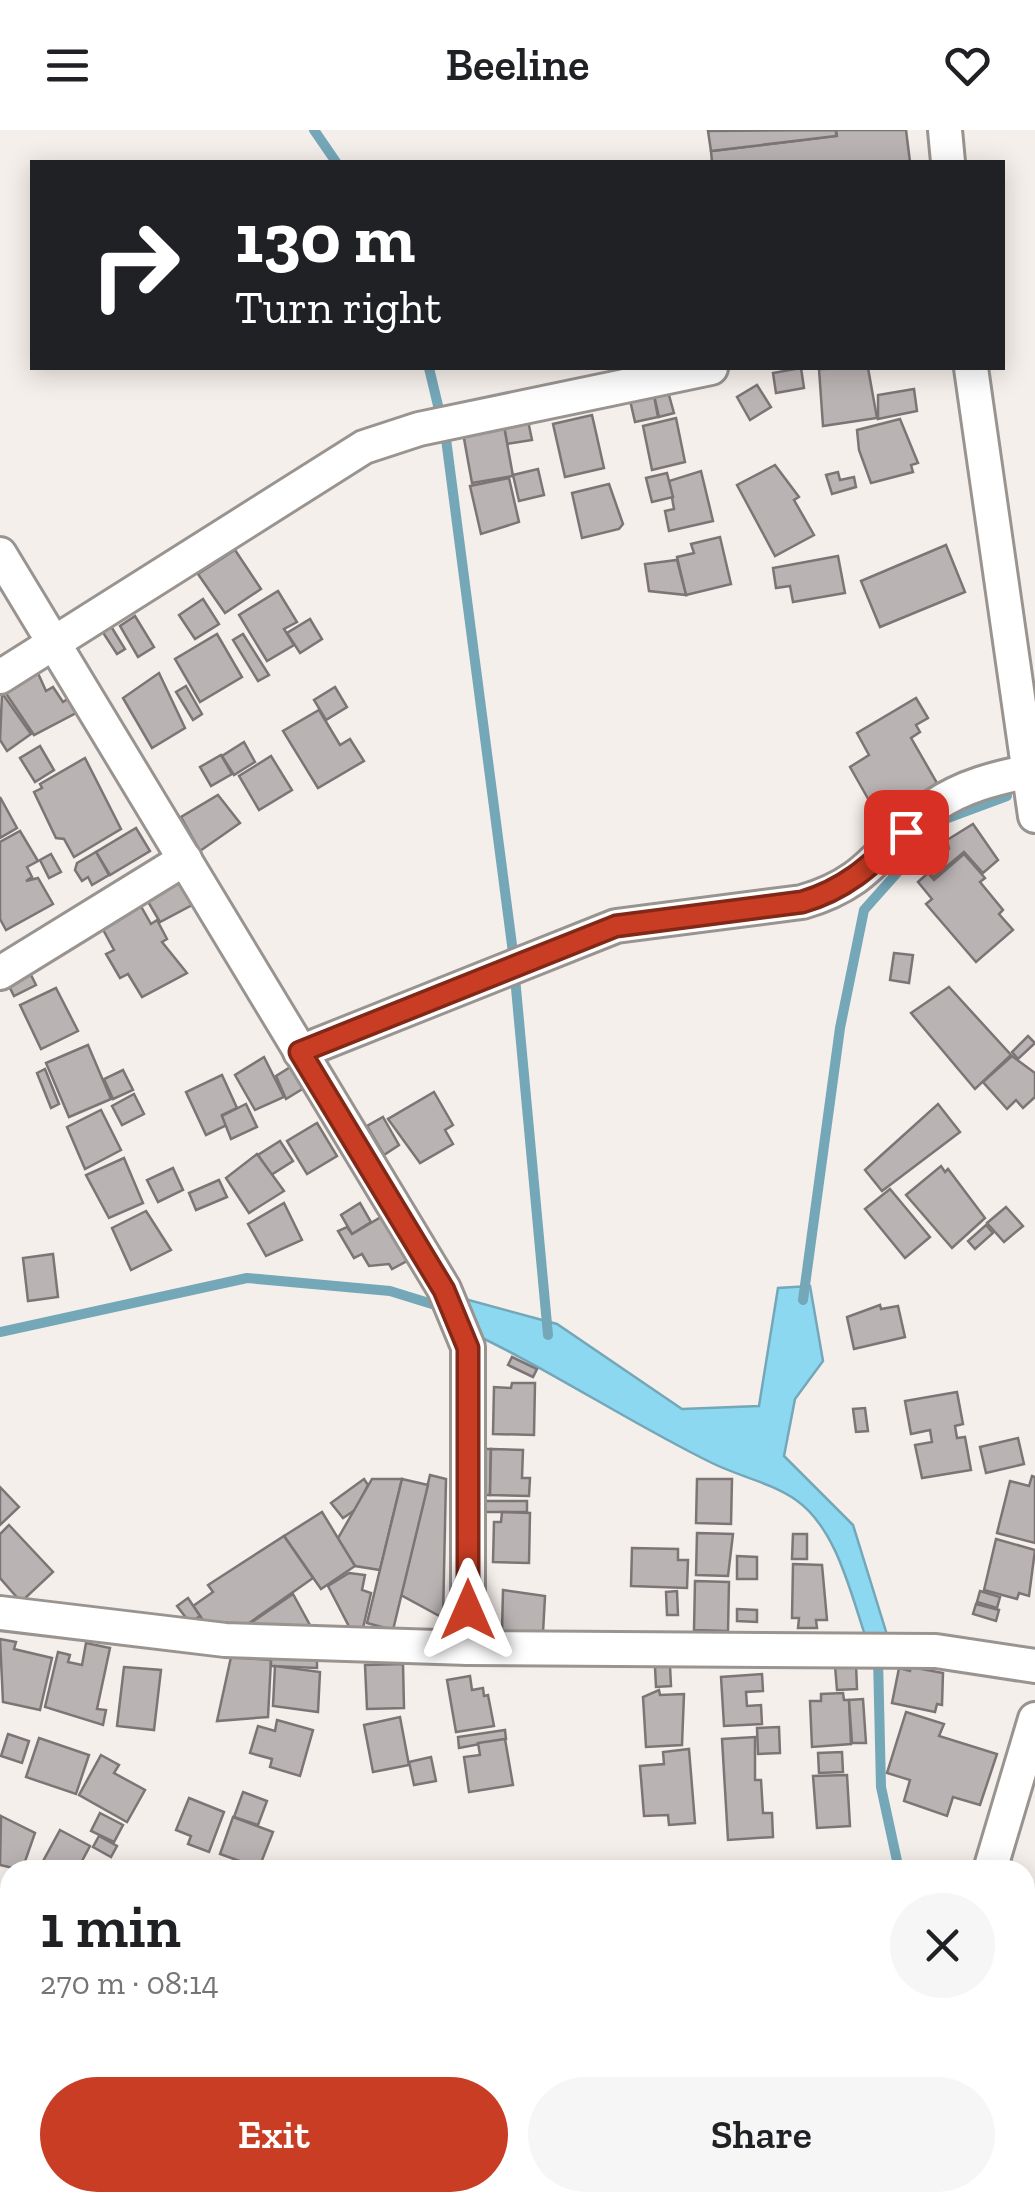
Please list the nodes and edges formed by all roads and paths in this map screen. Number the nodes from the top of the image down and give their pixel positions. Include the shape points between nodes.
1 (946, 130) edge
2 (948, 160) edge
3 (701, 370) edge
4 (970, 370) edge
5 (0, 554) edge
6 (54, 640) junction
7 (0, 677) edge
8 (1030, 771) junction
9 (1035, 816) edge
10 (185, 858) junction
11 (0, 973) edge
12 (300, 1052) junction
13 (0, 1612) edge
14 (468, 1648) junction
15 (1035, 1666) edge
16 (1035, 1719) edge
17 (993, 1860) edge

1 - 2 street
3 - 6 street via 364,446
4 - 8 street
5 - 6 street
6 - 7 street
6 - 10 street
8 - 9 street
8 - 12 street via 958,790 832,893 616,926
10 - 11 street
10 - 12 street
12 - 14 street via 444,1290 468,1348
13 - 14 street via 225,1640
14 - 15 street via 878,1650 980,1655
16 - 17 street

